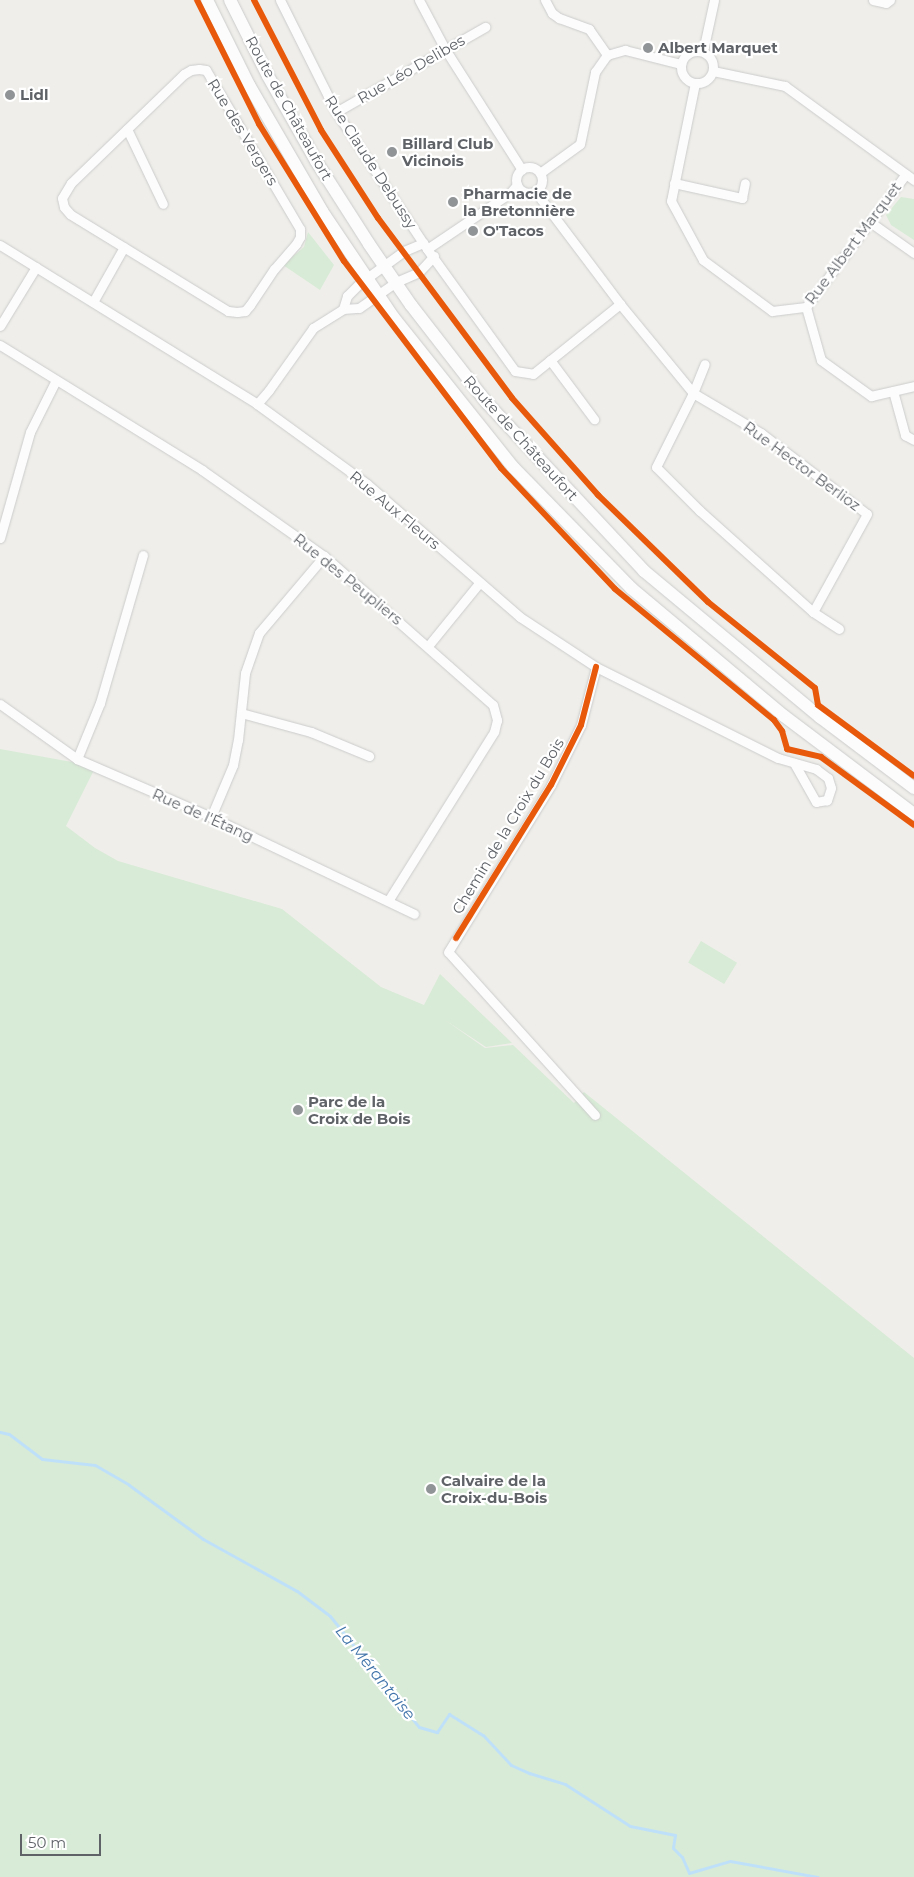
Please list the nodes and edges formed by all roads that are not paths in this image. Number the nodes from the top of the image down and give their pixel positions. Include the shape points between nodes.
1 (207, 0) edge
2 (230, 0) edge
3 (280, 0) edge
4 (419, 0) edge
5 (545, 0) edge
6 (714, 0) edge
7 (873, 0) edge
8 (890, 0) edge
9 (485, 27) dead end
10 (445, 49) junction
11 (703, 51) junction
12 (607, 55) junction
13 (680, 64) junction
14 (713, 71) junction
15 (695, 83) junction
16 (336, 112) junction
17 (127, 129) junction
18 (522, 170) junction
19 (540, 173) junction
20 (906, 174) junction
21 (914, 180) edge
22 (674, 183) junction
23 (745, 183) dead end
24 (517, 185) junction
25 (537, 191) junction
26 (163, 204) dead end
27 (870, 222) junction
28 (0, 245) edge
29 (425, 246) junction
30 (124, 247) junction
31 (914, 253) edge
32 (434, 256) junction
33 (384, 265) junction
34 (36, 268) junction
35 (367, 278) junction
36 (392, 285) junction
37 (378, 295) junction
38 (93, 302) junction
39 (620, 304) junction
40 (806, 307) junction
41 (343, 309) junction
42 (0, 326) edge
43 (0, 345) edge
44 (550, 360) junction
45 (706, 364) dead end
46 (56, 380) junction
47 (914, 386) edge
48 (893, 391) junction
49 (692, 393) junction
50 (257, 404) junction
51 (594, 419) dead end
52 (914, 440) edge
53 (0, 538) edge
54 (143, 555) dead end
55 (324, 556) junction
56 (480, 582) junction
57 (813, 612) junction
58 (839, 629) dead end
59 (428, 646) junction
60 (596, 667) junction
61 (0, 704) edge
62 (241, 713) junction
63 (369, 756) dead end
64 (77, 759) junction
65 (794, 763) junction
66 (914, 788) edge
67 (914, 814) edge
68 (211, 817) junction
69 (388, 901) junction
70 (414, 914) dead end
71 (595, 1115) dead end

1 - 35 main road, Route de Châteaufort via 293,164
2 - 33 main road, Route de Châteaufort via 268,76 316,160
3 - 16 street, Rue Claude Debussy
4 - 10 street
5 - 12 street via 559,18 589,29
6 - 11 street
7 - 8 street via 886,3
9 - 10 street, Rue Léo Delibes
10 - 16 street, Rue Léo Delibes
10 - 18 street
11 - 13 street via 689,52
11 - 14 street via 711,59
12 - 13 street via 625,50
12 - 19 street via 595,72 580,144
13 - 15 street via 683,76
14 - 15 street via 705,81
14 - 20 street via 785,86
15 - 22 street, Rue Albert Marquet
16 - 29 street, Rue Claude Debussy
17 - 26 street
17 - 30 street, Rue des Vergers via 70,183 62,198 70,214
17 - 30 street, Rue des Vergers via 184,74 191,70 206,70 300,229 300,237 250,305 237,312 228,311
18 - 19 street via 532,168
18 - 24 street via 516,179
19 - 25 street via 542,180
20 - 21 street
20 - 27 street, Rue Albert Marquet
22 - 23 street via 742,198
22 - 40 street, Rue Albert Marquet via 670,201 703,260 772,311
24 - 25 street via 526,192
24 - 29 street
25 - 39 street, Rue Hector Berlioz
27 - 31 street
27 - 40 street, Rue Albert Marquet
28 - 34 street, Rue Aux Fleurs
29 - 32 street, Rue Claude Debussy
29 - 33 street via 404,251
30 - 38 street
32 - 36 street via 419,272
32 - 44 street, Rue Claude Debussy via 515,371 533,374
33 - 35 street
33 - 36 main road, Route de Châteaufort
34 - 38 street, Rue Aux Fleurs
34 - 42 street
35 - 37 main road, Route de Châteaufort
35 - 41 street via 347,296
36 - 37 street
36 - 66 main road, Route de Châteaufort via 488,403 644,571 820,717
37 - 41 street via 359,308
37 - 67 main road, Route de Châteaufort via 513,467 631,588 784,716
38 - 50 street, Rue Aux Fleurs
39 - 44 street, Rue Claude Debussy
39 - 49 street, Rue Hector Berlioz
40 - 48 street via 821,360 871,396
41 - 50 street via 313,328
43 - 46 street, Rue des Peupliers
44 - 51 street
45 - 49 street
46 - 53 street via 30,432
46 - 55 street, Rue des Peupliers via 202,470
47 - 48 street
48 - 52 street via 905,435
49 - 57 street via 656,467
49 - 57 street, Rue Hector Berlioz via 761,433 867,514
50 - 56 street, Rue Aux Fleurs via 367,484
54 - 64 street via 100,703
55 - 59 street, Rue des Peupliers
55 - 62 street via 259,633 245,673
56 - 59 street
56 - 60 street, Rue Aux Fleurs via 520,617
57 - 58 street
59 - 69 street, Rue des Peupliers via 493,706 497,720 494,732
60 - 65 street, Rue Aux Fleurs
60 - 71 street, Chemin de la Croix du Bois via 581,725 551,785 448,952
61 - 64 street, Rue de l'Étang
62 - 63 street via 311,732
62 - 68 street via 233,765
64 - 68 street, Rue de l'Étang
65 - 65 street, Rue Aux Fleurs via 816,802 827,800 831,788 828,778 816,769
68 - 69 street, Rue de l'Étang
69 - 70 street, Rue de l'Étang

